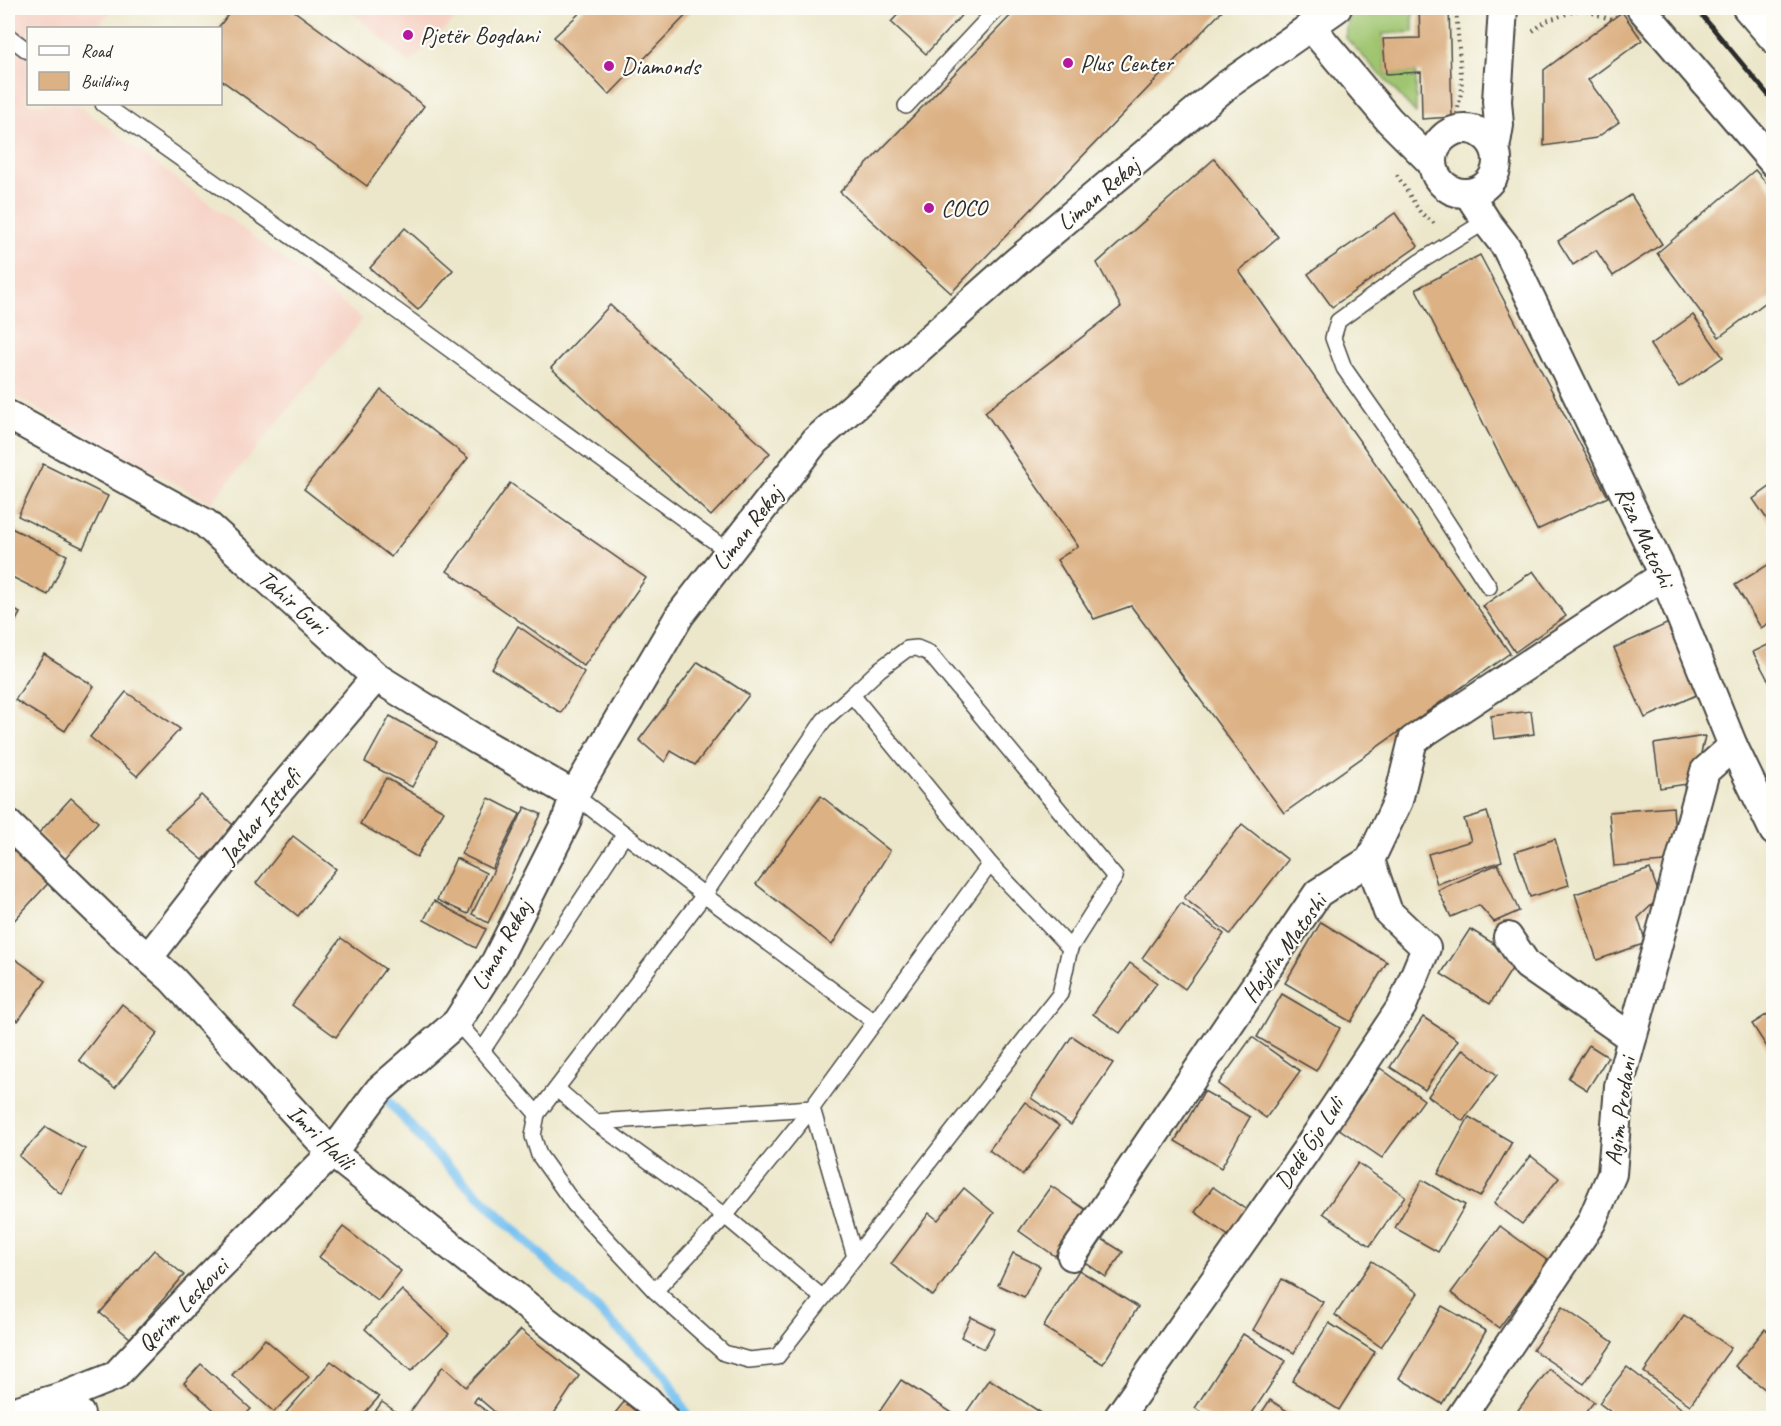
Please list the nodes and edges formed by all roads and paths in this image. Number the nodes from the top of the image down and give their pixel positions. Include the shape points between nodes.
1 (998, 8) edge
2 (1337, 8) edge
3 (1456, 8) edge
4 (1503, 8) edge
5 (1524, 8) edge
6 (1641, 8) edge
7 (1747, 8) edge
8 (1310, 26) junction
9 (8, 36) edge
10 (1773, 39) edge
11 (27, 50) edge
12 (1500, 63) junction
13 (1497, 101) junction
14 (104, 105) edge
15 (906, 106) dead end
16 (1473, 130) junction
17 (1442, 133) junction
18 (1404, 136) junction
19 (1495, 161) junction
20 (1773, 163) edge
21 (1433, 164) junction
22 (1392, 166) dead end
23 (1468, 193) junction
24 (1486, 221) junction
25 (1454, 241) junction
26 (1506, 247) junction
27 (8, 415) edge
28 (729, 552) junction
29 (1664, 575) junction
30 (1489, 587) dead end
31 (376, 677) junction
32 (852, 694) junction
33 (1733, 746) junction
34 (574, 795) junction
35 (8, 824) edge
36 (1773, 831) edge
37 (625, 834) junction
38 (1370, 860) junction
39 (990, 864) junction
40 (704, 895) junction
41 (1508, 936) dead end
42 (1070, 948) junction
43 (148, 958) junction
44 (457, 1022) junction
45 (875, 1022) junction
46 (1632, 1038) junction
47 (482, 1051) junction
48 (557, 1089) junction
49 (812, 1108) junction
50 (537, 1114) junction
51 (595, 1122) junction
52 (332, 1153) junction
53 (725, 1216) junction
54 (855, 1257) junction
55 (1072, 1257) dead end
56 (655, 1291) junction
57 (823, 1298) junction
58 (77, 1412) edge
59 (8, 1413) edge
60 (663, 1419) edge
61 (1118, 1419) edge
62 (1460, 1419) edge

1 - 15 lane
2 - 8 street, Liman Rekaj
3 - 17 path via 1462,88 1455,124
4 - 12 street
5 - 12 street
6 - 20 street
7 - 10 street
8 - 18 street
8 - 28 street, Liman Rekaj via 1227,86 1026,254 815,441
9 - 11 lane
12 - 13 street
13 - 16 street
13 - 19 street
14 - 28 lane
16 - 17 street
16 - 19 street via 1483,135
17 - 18 street
17 - 21 street
18 - 21 street
19 - 23 street via 1488,183
19 - 26 street
21 - 23 street via 1449,189
22 - 25 path via 1420,212
23 - 24 street
24 - 25 lane
24 - 26 street
25 - 30 lane via 1418,262 1338,321 1333,338 1344,368
26 - 29 street, Riza Matoshi
27 - 31 street, Tahir Guri via 205,523
28 - 34 street, Liman Rekaj via 680,615
29 - 33 street, Riza Matoshi
29 - 38 street via 1413,740 1398,801
31 - 34 street, Tahir Guri
31 - 43 street, Jashar Istrefi via 264,809
32 - 39 lane
32 - 40 lane via 824,720
32 - 42 lane via 907,649 929,653 1115,877
33 - 36 street, Riza Matoshi
33 - 46 street, Agim Prodani via 1706,771
34 - 37 lane
34 - 44 street, Liman Rekaj via 566,822 496,961
35 - 43 street, Imri Halili
37 - 40 lane
37 - 47 lane
38 - 55 street, Hajdin Matoshi via 1318,893
38 - 61 street, Dedë Gjo Luli via 1388,912 1426,948 1402,1006
39 - 42 lane
39 - 45 lane
40 - 45 lane
40 - 48 lane
41 - 46 street via 1527,964
42 - 54 lane via 1060,994
43 - 52 street, Imri Halili via 172,979
44 - 47 lane
44 - 52 street, Liman Rekaj via 379,1090
45 - 49 lane
46 - 62 street, Agim Prodani via 1619,1086 1612,1174 1591,1223
47 - 50 lane
48 - 50 lane
48 - 51 lane
49 - 51 lane
49 - 53 lane
49 - 54 lane
50 - 56 lane via 533,1136 539,1155 574,1204
51 - 53 lane
52 - 58 street, Qerim Leskovci
52 - 60 street, Imri Halili via 647,1400
53 - 56 lane
53 - 57 lane
54 - 57 lane
56 - 57 lane via 724,1353 749,1360 777,1357
58 - 59 street, Qerim Leskovci

